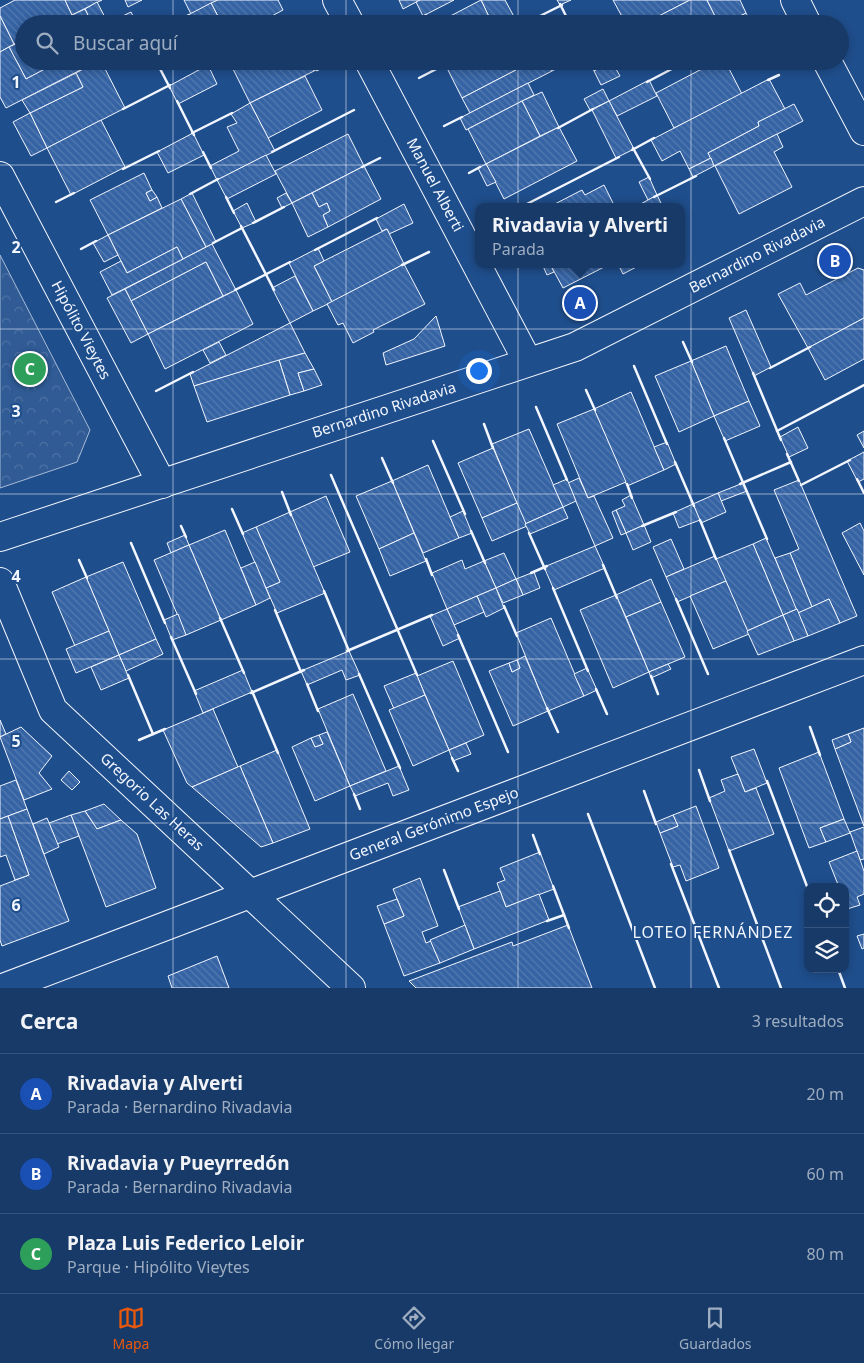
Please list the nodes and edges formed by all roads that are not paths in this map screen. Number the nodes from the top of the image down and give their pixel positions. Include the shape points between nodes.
1 (337, 0) edge
2 (795, 0) edge
3 (345, 15) edge
4 (802, 15) edge
5 (375, 70) edge
6 (832, 70) edge
7 (864, 131) edge
8 (0, 176) edge
9 (864, 201) edge
10 (475, 261) edge
11 (479, 268) edge
12 (528, 362) junction
13 (162, 484) junction
14 (0, 537) edge
15 (0, 582) edge
16 (864, 660) edge
17 (250, 894) junction
18 (3, 988) edge
19 (352, 988) edge

1 - 3 street
2 - 4 street
5 - 10 street, Manuel Alberti
6 - 7 street
8 - 13 street, Hipólito Vieytes
9 - 12 street, Bernardino Rivadavia via 575,347
11 - 12 street, Manuel Alberti
12 - 13 street, Bernardino Rivadavia
13 - 14 street, Bernardino Rivadavia
15 - 17 street, Gregorio Las Heras via 53,710
16 - 17 street, General Gerónimo Espejo
17 - 18 street, General Gerónimo Espejo
17 - 19 street, Gregorio Las Heras

